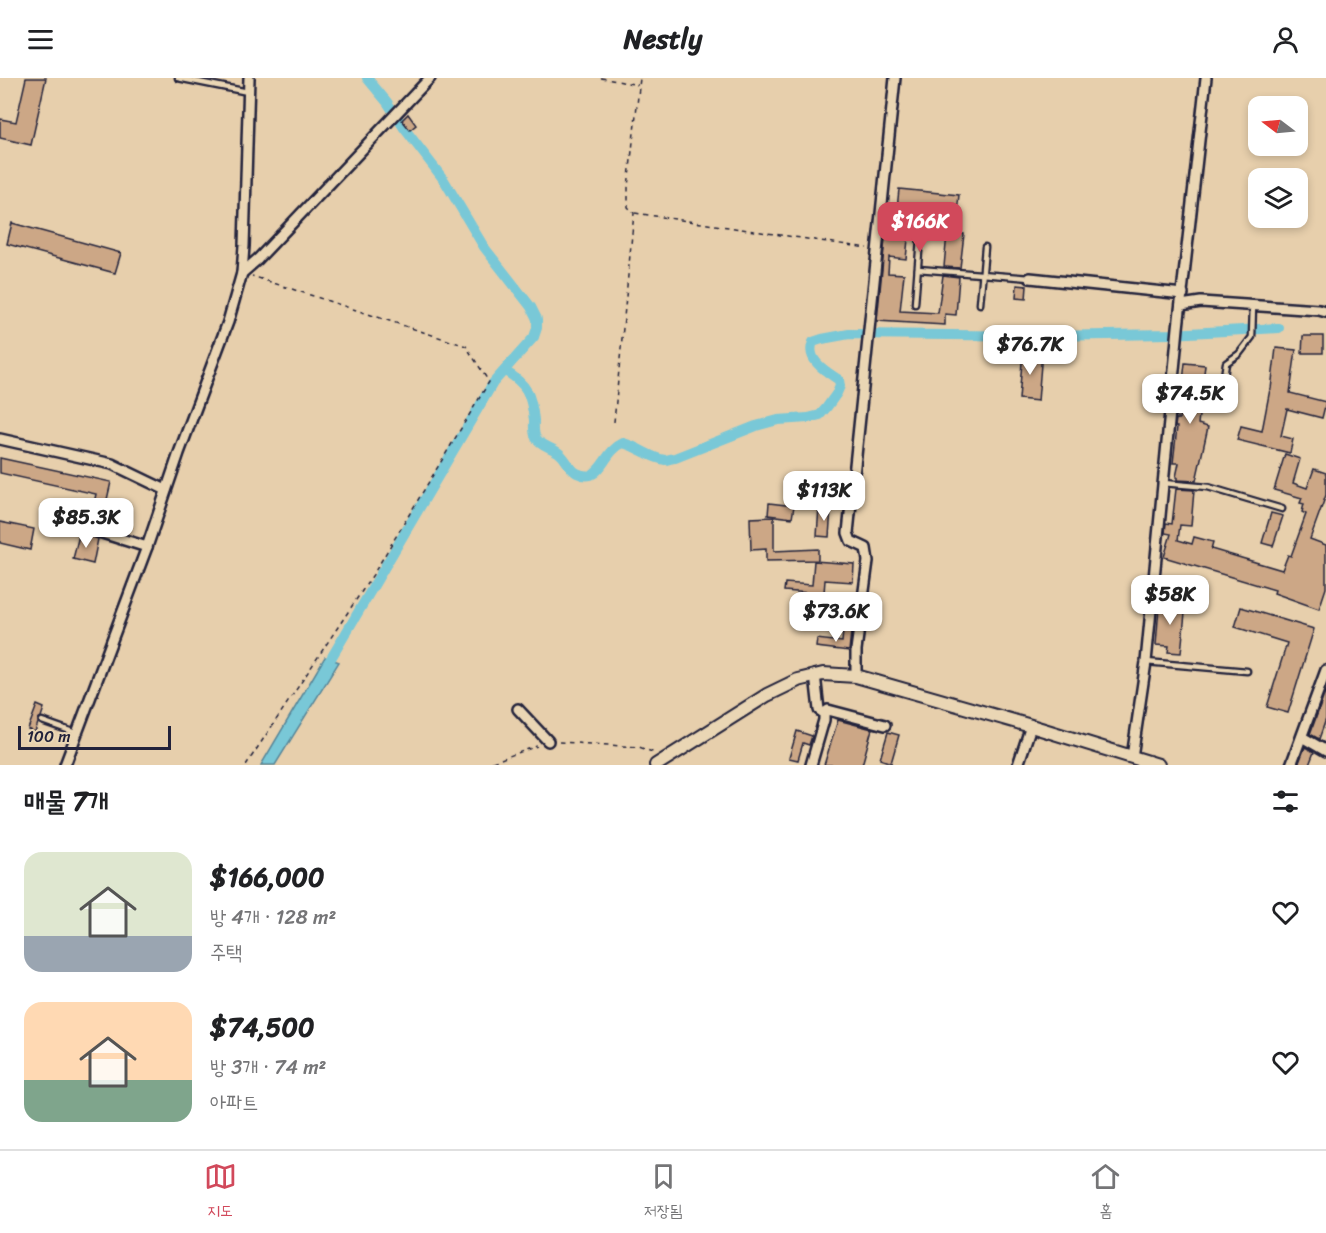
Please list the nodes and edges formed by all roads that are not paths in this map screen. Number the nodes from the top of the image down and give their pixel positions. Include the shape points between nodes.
1 (178, 78) edge
2 (249, 78) edge
3 (429, 78) edge
4 (895, 78) edge
5 (1206, 78) edge
6 (248, 93) junction
7 (920, 239) dead end
8 (985, 247) dead end
9 (918, 268) junction
10 (242, 273) junction
11 (982, 274) junction
12 (1030, 278) joint
13 (1183, 294) junction
14 (915, 304) dead end
15 (980, 304) dead end
16 (1181, 305) junction
17 (1253, 305) junction
18 (1326, 312) edge
19 (1221, 397) dead end
20 (0, 440) edge
21 (1163, 483) junction
22 (166, 490) junction
23 (1282, 509) dead end
24 (86, 528) dead end
25 (147, 547) junction
26 (1146, 662) junction
27 (1326, 670) edge
28 (1247, 671) dead end
29 (815, 675) junction
30 (856, 676) junction
31 (518, 709) dead end
32 (824, 713) junction
33 (42, 721) dead end
34 (885, 726) dead end
35 (1031, 726) junction
36 (76, 733) junction
37 (1302, 737) junction
38 (549, 741) road end
39 (1326, 751) edge
40 (1132, 757) junction
41 (64, 765) edge
42 (656, 765) edge
43 (811, 765) edge
44 (1018, 765) edge
45 (1158, 765) edge
46 (1292, 765) edge

1 - 6 lane
2 - 6 street
3 - 10 street
4 - 30 street via 848,533 851,541 866,548 868,561
5 - 13 street
6 - 10 street
7 - 9 lane
8 - 11 lane
9 - 11 lane
9 - 14 lane
10 - 22 street
11 - 12 lane
11 - 15 lane
12 - 13 street
13 - 16 street
16 - 17 street
16 - 21 street
17 - 18 street
17 - 19 lane via 1252,336 1239,354 1226,363
20 - 22 street via 112,464
21 - 23 lane via 1208,487
21 - 26 street
22 - 25 street
24 - 25 street
25 - 36 street
26 - 28 lane
26 - 40 street
27 - 37 street
29 - 30 street
29 - 32 street via 819,710
29 - 42 street via 767,695
30 - 35 street
31 - 38 street
32 - 34 street via 828,710
32 - 43 street
33 - 36 lane
35 - 40 street
35 - 44 street
36 - 41 street
37 - 39 street
37 - 46 street
40 - 45 street

